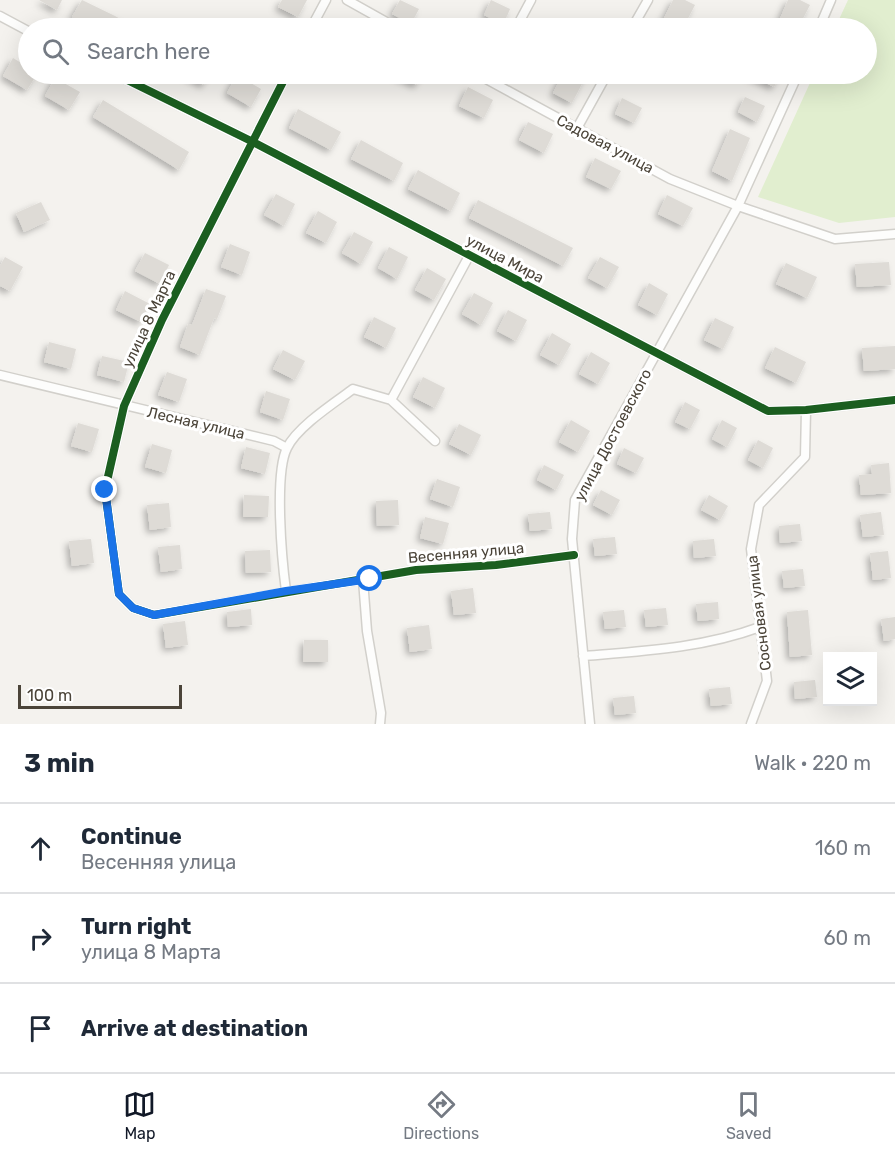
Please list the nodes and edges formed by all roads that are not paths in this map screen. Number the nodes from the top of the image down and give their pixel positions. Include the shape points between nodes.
1 (326, 0) edge
2 (346, 0) edge
3 (531, 0) edge
4 (648, 0) edge
5 (831, 0) edge
6 (0, 16) edge
7 (316, 18) edge
8 (379, 18) edge
9 (521, 18) edge
10 (638, 18) edge
11 (823, 18) edge
12 (18, 26) edge
13 (135, 84) edge
14 (282, 84) edge
15 (502, 84) edge
16 (601, 84) edge
17 (793, 84) edge
18 (576, 130) junction
19 (251, 141) junction
20 (738, 206) junction
21 (895, 234) edge
22 (469, 256) junction
23 (657, 354) junction
24 (0, 375) edge
25 (391, 400) junction
26 (895, 400) edge
27 (124, 406) junction
28 (806, 410) junction
29 (435, 441) dead end
30 (287, 448) junction
31 (574, 555) junction
32 (363, 580) junction
33 (286, 591) junction
34 (119, 594) joint
35 (760, 627) junction
36 (583, 656) junction
37 (380, 724) edge
38 (590, 724) edge
39 (751, 724) edge

1 - 7 street
2 - 8 street
3 - 9 street
4 - 10 street
5 - 11 street
6 - 12 street
13 - 19 street, улица Мира
14 - 19 street, улица 8 Марта
15 - 18 street, Садовая улица
16 - 18 street
17 - 20 street, улица Достоевского
18 - 20 street, Садовая улица via 670,179
19 - 22 street, улица Мира
19 - 27 street, улица 8 Марта
20 - 21 street, Садовая улица via 835,239
20 - 23 street, улица Достоевского
22 - 23 street, улица Мира
22 - 25 street
23 - 28 street, улица Мира via 768,411
23 - 31 street, улица Достоевского via 575,500
24 - 27 street, Лесная улица
25 - 29 street
25 - 30 street via 353,390 316,416
26 - 28 street, улица Мира
27 - 30 street, Лесная улица via 274,441
27 - 34 street, улица 8 Марта via 105,490
28 - 35 street, Сосновая улица via 805,457 759,505 750,549
30 - 33 street via 281,485 281,551
31 - 32 street, Весенняя улица via 416,570
31 - 36 street, улица Достоевского
32 - 33 street, Весенняя улица
32 - 37 street
33 - 34 street, Весенняя улица via 154,615 133,608
35 - 36 street via 726,640
35 - 39 street, Сосновая улица via 767,681
36 - 38 street, улица Достоевского

